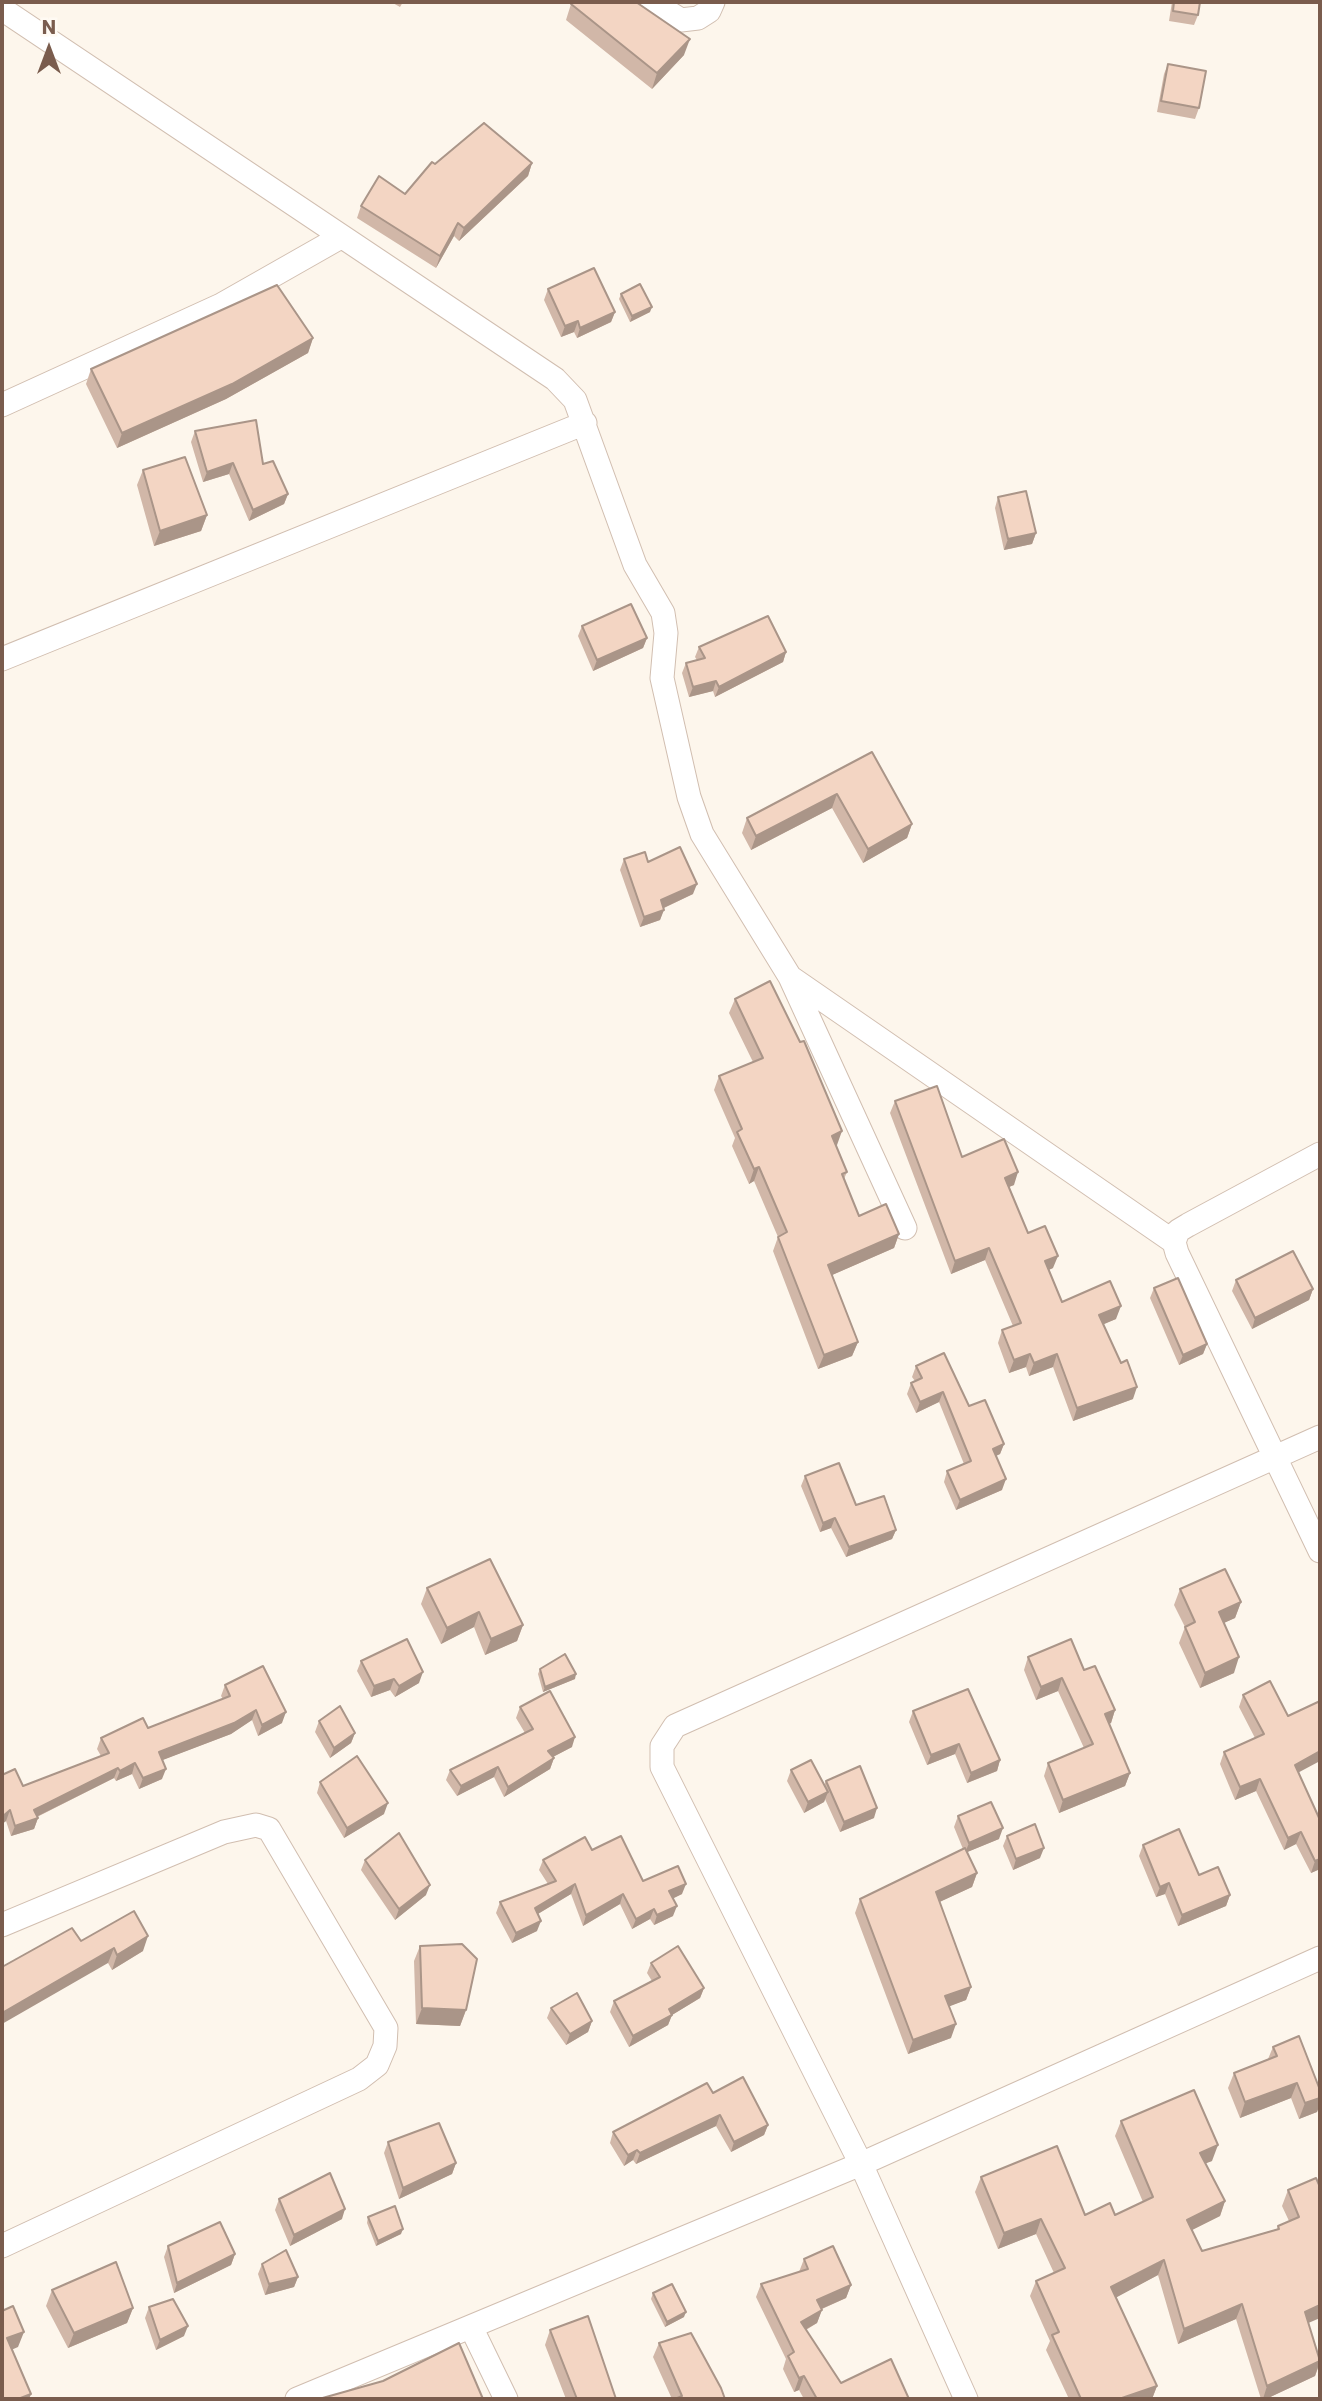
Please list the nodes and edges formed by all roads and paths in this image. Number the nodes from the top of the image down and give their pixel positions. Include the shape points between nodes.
1 (652, 2) edge
2 (713, 2) edge
3 (2, 9) edge
4 (339, 238) junction
5 (2, 405) edge
6 (585, 423) junction
7 (2, 659) edge
8 (790, 977) junction
9 (1320, 1154) edge
10 (905, 1228) dead end
11 (1174, 1242) junction
12 (1320, 1437) edge
13 (1275, 1460) junction
14 (1320, 1551) edge
15 (2, 1924) edge
16 (1320, 1958) edge
17 (861, 2164) junction
18 (2, 2246) edge
19 (471, 2327) junction
20 (297, 2399) edge
21 (506, 2399) edge
22 (965, 2399) edge

1 - 2 street via 681,20 698,18
3 - 4 street
4 - 5 street via 221,305
4 - 6 street via 555,379 575,400
6 - 7 street
6 - 8 street via 635,565 663,613 662,678 688,797 702,834
8 - 10 street
8 - 11 street
9 - 11 street via 1178,1231
11 - 13 street
12 - 13 street
13 - 14 street
13 - 17 street via 675,1726 662,1746 662,1767
15 - 18 street via 224,1832 256,1825 269,1829 386,2028 377,2065 359,2079
16 - 17 street
17 - 19 street
17 - 22 street
19 - 20 street
19 - 21 street

